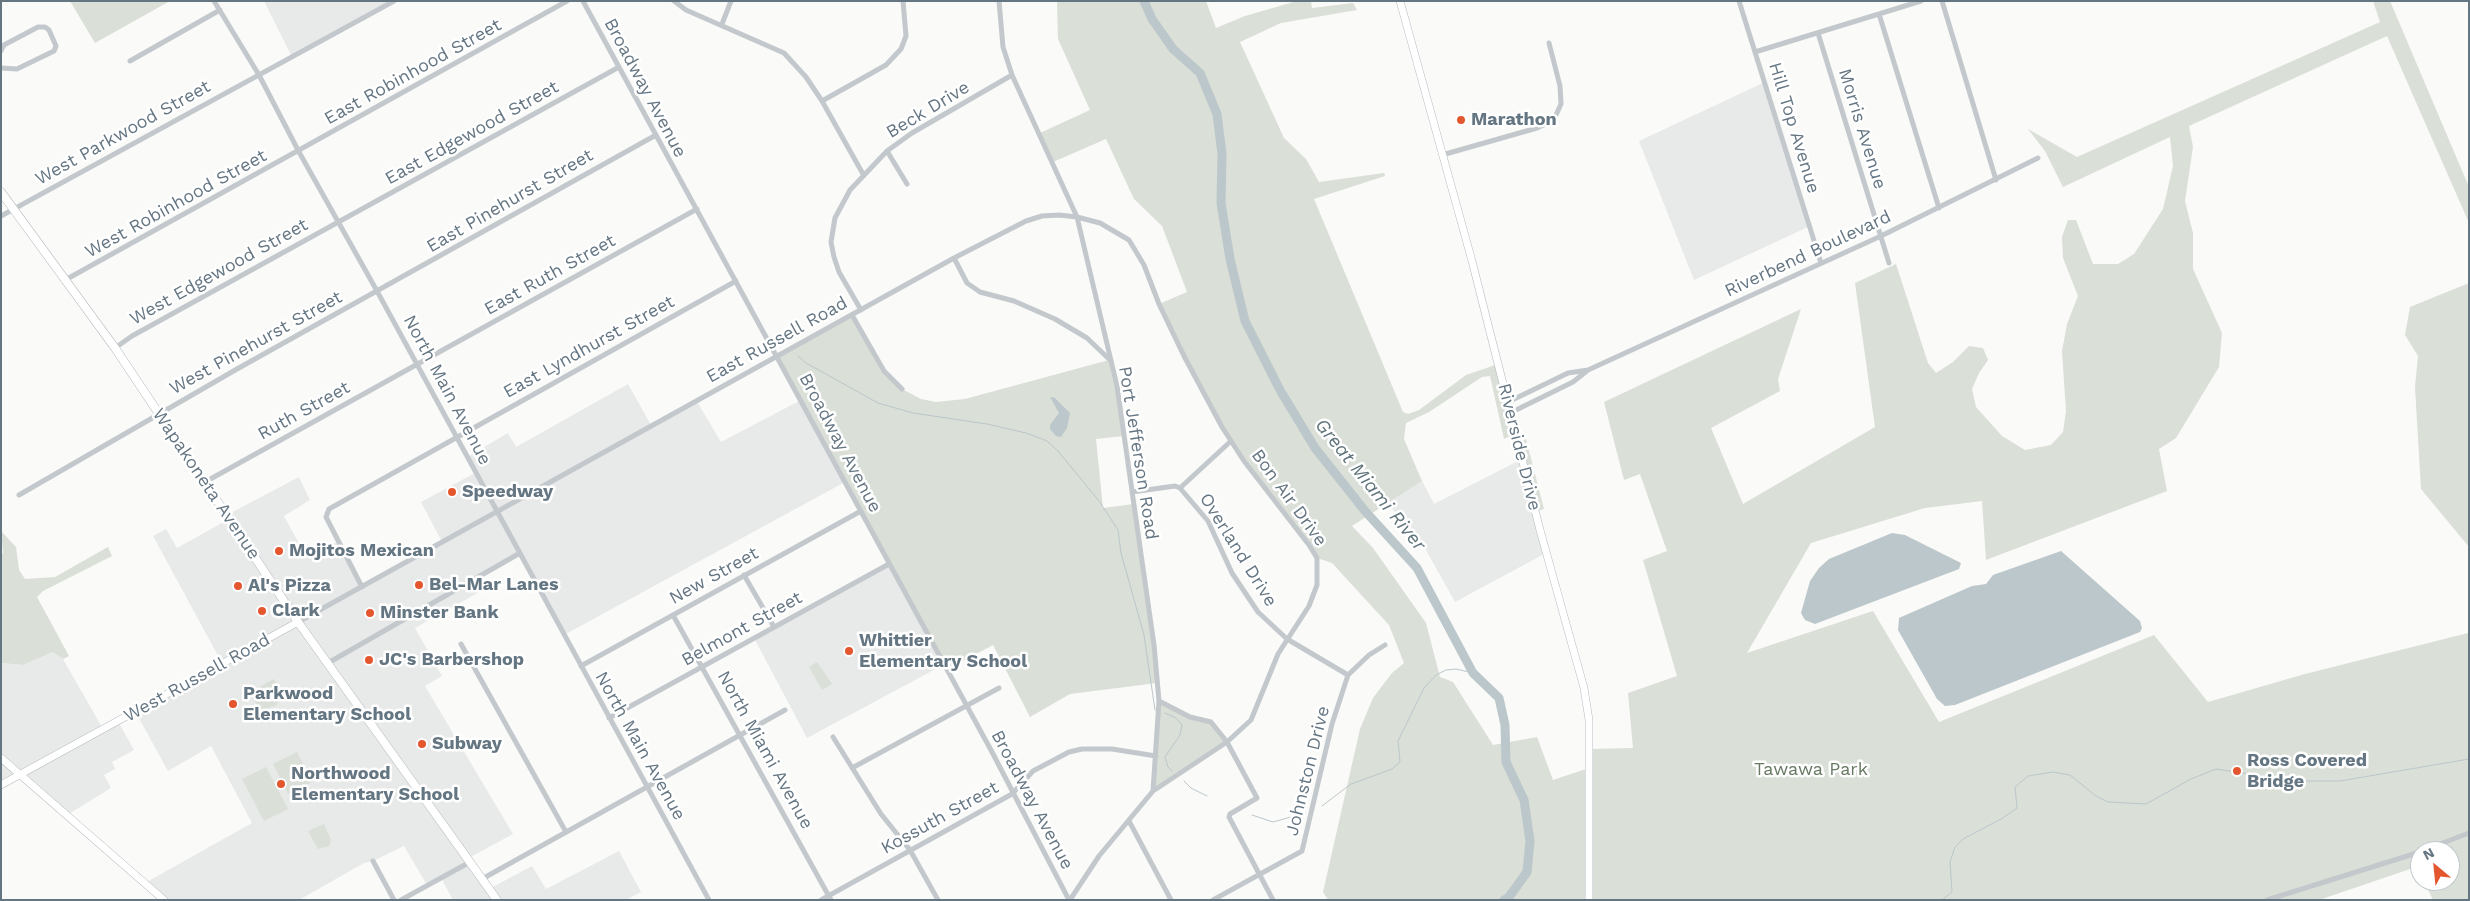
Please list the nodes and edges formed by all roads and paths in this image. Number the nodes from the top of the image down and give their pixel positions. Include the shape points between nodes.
1 (214, 1) edge
2 (394, 1) edge
3 (567, 1) edge
4 (583, 1) edge
5 (674, 1) edge
6 (731, 1) edge
7 (903, 1) edge
8 (999, 1) edge
9 (1400, 1) edge
10 (1739, 1) edge
11 (1921, 1) edge
12 (1942, 1) edge
13 (220, 10) junction
14 (1879, 14) junction
15 (722, 24) junction
16 (1818, 33) junction
17 (1549, 43) dead end
18 (1, 51) edge
19 (1755, 52) junction
20 (130, 61) dead end
21 (1, 68) edge
22 (619, 68) junction
23 (259, 75) junction
24 (1012, 75) junction
25 (822, 101) junction
26 (656, 135) junction
27 (886, 151) junction
28 (299, 152) junction
29 (1442, 155) junction
30 (2038, 158) dead end
31 (863, 174) junction
32 (1996, 180) junction
33 (907, 184) dead end
34 (1, 192) edge
35 (1939, 208) junction
36 (14, 209) junction
37 (697, 210) junction
38 (1, 216) edge
39 (1077, 217) junction
40 (338, 223) junction
41 (1881, 236) junction
42 (954, 258) junction
43 (1821, 263) junction
44 (1889, 263) dead end
45 (67, 279) junction
46 (736, 281) junction
47 (378, 291) junction
48 (861, 310) junction
49 (852, 315) junction
50 (115, 348) junction
51 (777, 355) junction
52 (1109, 360) junction
53 (416, 364) junction
54 (1588, 370) junction
55 (902, 389) dead end
56 (1508, 402) junction
57 (159, 413) junction
58 (1510, 413) junction
59 (456, 437) junction
60 (1231, 441) junction
61 (205, 482) junction
62 (1180, 488) junction
63 (1132, 492) junction
64 (19, 495) dead end
65 (496, 511) junction
66 (860, 511) junction
67 (520, 553) junction
68 (889, 564) junction
69 (744, 575) junction
70 (362, 587) junction
71 (673, 615) junction
72 (298, 622) junction
73 (774, 627) junction
74 (1288, 639) junction
75 (461, 644) dead end
76 (1384, 645) dead end
77 (328, 663) junction
78 (581, 666) junction
79 (702, 666) junction
80 (1348, 676) junction
81 (999, 688) dead end
82 (1159, 701) junction
83 (965, 706) junction
84 (785, 710) dead end
85 (609, 718) junction
86 (740, 735) junction
87 (833, 737) dead end
88 (1227, 742) junction
89 (1156, 756) junction
90 (1, 758) edge
91 (852, 768) junction
92 (21, 774) junction
93 (1, 785) edge
94 (647, 787) junction
95 (1153, 791) junction
96 (1012, 794) junction
97 (1129, 821) junction
98 (566, 832) junction
99 (2469, 833) edge
100 (2448, 841) edge
101 (910, 850) junction
102 (2410, 854) edge
103 (373, 861) dead end
104 (470, 862) junction
105 (1259, 874) junction
106 (482, 879) junction
107 (830, 898) edge
108 (164, 900) edge
109 (394, 900) edge
110 (401, 900) edge
111 (497, 900) edge
112 (709, 900) edge
113 (821, 900) edge
114 (938, 900) edge
115 (1070, 900) edge
116 (1171, 900) edge
117 (1213, 900) edge
118 (1273, 900) edge
119 (1589, 900) edge
120 (2267, 900) edge

1 - 13 street, North Main Avenue
2 - 23 street, West Parkwood Street
3 - 28 street, East Robinhood Street
4 - 22 street, Broadway Avenue
5 - 15 street via 686,10
6 - 15 street
7 - 25 street via 906,36 901,49 886,65
8 - 24 street, Port Jefferson Road via 1003,47
9 - 29 main road, Riverside Drive
10 - 19 street, Hill Top Avenue
11 - 14 street
12 - 32 street
13 - 20 street
13 - 23 street, North Main Avenue
14 - 16 street
14 - 35 street
15 - 25 street via 784,53
16 - 19 street
16 - 41 street, Morris Avenue
17 - 29 street via 1560,86 1561,104 1556,115 1537,128
18 - 21 street via 4,45 45,27 56,46 54,51 17,69
19 - 43 street, Hill Top Avenue
22 - 26 street, Broadway Avenue
22 - 40 street, East Edgewood Street
23 - 28 street, North Main Avenue
23 - 36 street, West Parkwood Street
24 - 27 street, Beck Drive
24 - 39 street, Port Jefferson Road
25 - 31 street
26 - 37 street, Broadway Avenue
26 - 47 street, East Pinehurst Street
27 - 31 street, Beck Drive
27 - 33 street
28 - 40 street, North Main Avenue
28 - 45 street, West Robinhood Street
29 - 56 main road, Riverside Drive
30 - 32 street, Riverbend Boulevard
31 - 48 street, Beck Drive via 835,218 831,242 839,272
32 - 35 street, Riverbend Boulevard
34 - 36 main road, Wapakoneta Avenue
35 - 41 street, Riverbend Boulevard
36 - 38 street, West Parkwood Street
36 - 45 main road, Wapakoneta Avenue
37 - 46 street, Broadway Avenue
37 - 53 street, East Ruth Street
39 - 42 street, East Russell Road via 1059,215 1026,221
39 - 52 street, Port Jefferson Road
39 - 60 street, Bon Air Drive via 1115,230 1138,252 1184,356
40 - 47 street, North Main Avenue
40 - 50 street, West Edgewood Street
41 - 43 street, Riverbend Boulevard
41 - 44 street, Morris Avenue
42 - 48 street, East Russell Road
42 - 52 street via 967,283 980,292 1014,301 1055,319 1087,338
43 - 54 street, Riverbend Boulevard
45 - 50 main road, Wapakoneta Avenue
46 - 51 street, Broadway Avenue
46 - 59 street, East Lyndhurst Street
47 - 53 street, North Main Avenue
47 - 57 street, West Pinehurst Street
48 - 49 street, East Russell Road
49 - 51 street, East Russell Road
49 - 55 street via 884,371
50 - 57 main road, Wapakoneta Avenue
51 - 65 street, East Russell Road
51 - 66 street, Broadway Avenue
52 - 63 street, Port Jefferson Road via 1117,386
53 - 59 street, North Main Avenue
53 - 61 street, Ruth Street
54 - 56 street via 1568,373
54 - 58 street via 1573,382
56 - 58 main road, Riverside Drive
57 - 61 main road, Wapakoneta Avenue
57 - 64 street, West Pinehurst Street
58 - 119 main road, Riverside Drive via 1584,688 1589,720
59 - 65 street, North Main Avenue
59 - 70 street, East Lyndhurst Street via 329,508 326,517
60 - 62 street
60 - 74 street, Bon Air Drive via 1316,558 1317,585 1309,606
61 - 72 main road, Wapakoneta Avenue
62 - 63 street
62 - 74 street, Overland Drive via 1208,521 1232,573 1258,612
63 - 82 street, Port Jefferson Road
65 - 67 street, North Main Avenue
65 - 70 street, West Russell Road
66 - 68 street, Broadway Avenue
66 - 69 street, New Street
67 - 77 street
67 - 78 street, North Main Avenue
68 - 73 street, Belmont Street
68 - 83 street, Broadway Avenue
69 - 71 street, New Street
69 - 73 street
70 - 72 street, West Russell Road
71 - 78 street, New Street
71 - 79 street, North Miami Avenue
72 - 77 main road, Wapakoneta Avenue
72 - 92 main road, West Russell Road
73 - 79 street, Belmont Street
74 - 80 street, Overland Drive
74 - 88 street, Bon Air Drive via 1278,654 1251,720
75 - 98 street
76 - 80 street, Johnston Drive
77 - 104 main road, Wapakoneta Avenue
78 - 85 street, North Main Avenue
79 - 85 street, Belmont Street
79 - 86 street, North Miami Avenue
80 - 105 street, Johnston Drive via 1332,724 1305,845 1302,851
81 - 83 street
82 - 88 street via 1190,717 1211,722
82 - 89 street, Port Jefferson Road
83 - 91 street
83 - 96 street, Broadway Avenue
84 - 86 street
85 - 94 street, North Main Avenue
86 - 94 street
86 - 107 street, North Miami Avenue
87 - 91 street
88 - 95 street, Bon Air Drive
88 - 105 street via 1257,798 1229,817
89 - 95 street, Port Jefferson Road
89 - 96 street, Kossuth Street via 1112,749 1069,752 1033,771
90 - 92 main road
91 - 101 street via 881,814
92 - 93 main road, West Russell Road
92 - 108 main road
94 - 98 street
94 - 112 street, North Main Avenue
95 - 97 street
96 - 101 street, Kossuth Street
96 - 115 street, Broadway Avenue
97 - 115 street via 1099,856
97 - 116 street
98 - 106 street
99 - 100 street
101 - 107 street, Kossuth Street
101 - 114 street
102 - 120 street
103 - 109 street
104 - 106 main road, Wapakoneta Avenue
104 - 110 street
105 - 117 street, Johnston Drive
105 - 118 street
106 - 111 main road, Wapakoneta Avenue
107 - 113 street, Kossuth Street

